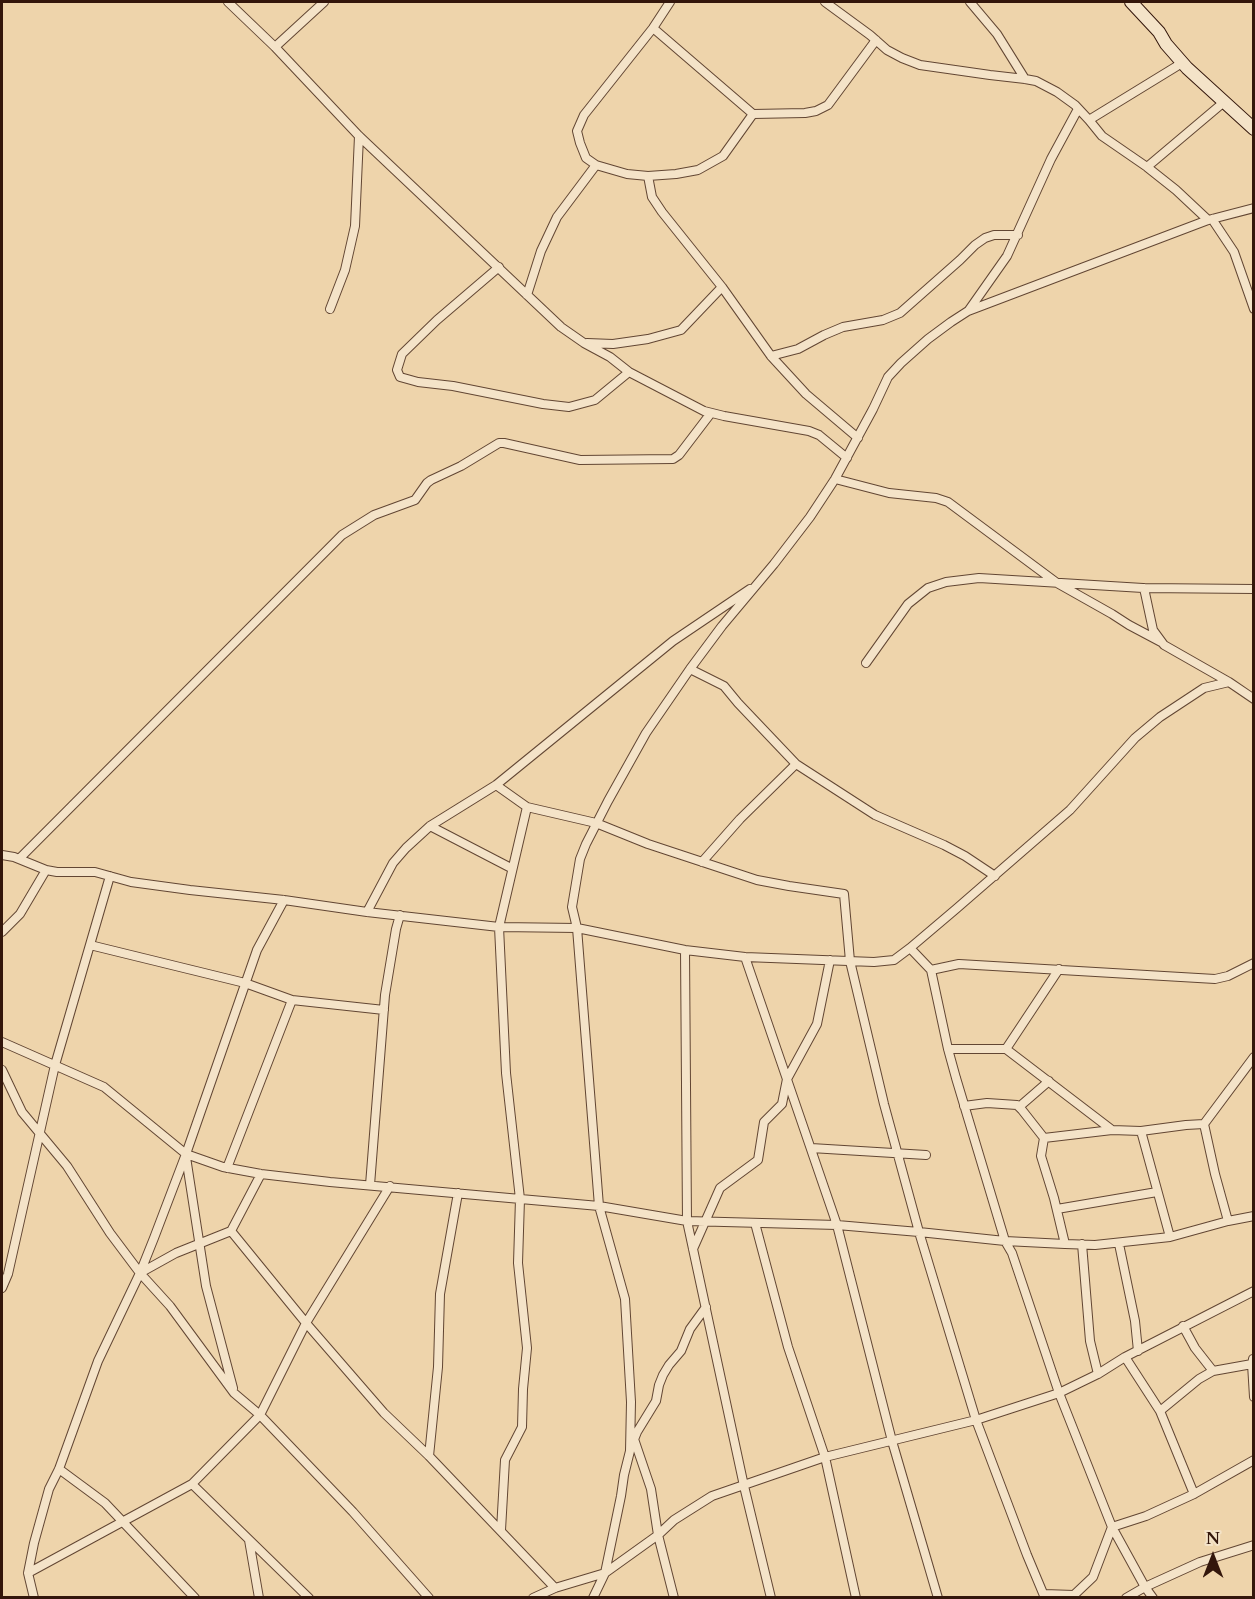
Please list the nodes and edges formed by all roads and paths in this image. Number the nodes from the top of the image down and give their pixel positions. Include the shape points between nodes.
1 (228, 2) edge
2 (324, 2) edge
3 (670, 2) edge
4 (825, 2) edge
5 (970, 2) edge
6 (1134, 3) edge
7 (653, 28) junction
8 (876, 40) junction
9 (275, 47) junction
10 (1182, 63) junction
11 (1025, 79) junction
12 (1224, 102) junction
13 (1078, 109) junction
14 (753, 114) junction
15 (1089, 120) junction
16 (1254, 129) edge
17 (359, 136) junction
18 (597, 165) junction
19 (1147, 168) junction
20 (648, 176) junction
21 (1254, 208) edge
22 (1210, 219) junction
23 (1018, 235) junction
24 (499, 267) junction
25 (723, 287) junction
26 (527, 295) junction
27 (330, 309) dead end
28 (1254, 309) edge
29 (968, 310) junction
30 (584, 343) junction
31 (771, 356) junction
32 (629, 372) junction
33 (711, 413) junction
34 (858, 438) junction
35 (847, 458) junction
36 (835, 479) junction
37 (1056, 583) junction
38 (757, 584) junction
39 (1144, 588) junction
40 (1254, 590) edge
41 (1161, 642) junction
42 (866, 663) dead end
43 (690, 669) junction
44 (1229, 682) junction
45 (1254, 699) edge
46 (796, 764) junction
47 (496, 785) junction
48 (527, 807) junction
49 (597, 823) junction
50 (430, 826) junction
51 (2, 855) edge
52 (19, 859) junction
53 (702, 862) junction
54 (512, 868) junction
55 (46, 870) junction
56 (110, 876) junction
57 (995, 876) junction
58 (284, 900) junction
59 (367, 912) junction
60 (400, 915) junction
61 (499, 927) junction
62 (577, 928) junction
63 (2, 932) edge
64 (90, 945) junction
65 (910, 948) junction
66 (685, 950) junction
67 (745, 957) junction
68 (830, 960) junction
69 (850, 961) junction
70 (1254, 963) edge
71 (1059, 969) junction
72 (931, 970) junction
73 (245, 983) junction
74 (292, 1000) junction
75 (384, 1010) junction
76 (2, 1042) edge
77 (948, 1049) junction
78 (1006, 1050) junction
79 (1254, 1057) edge
80 (55, 1065) junction
81 (2, 1070) edge
82 (787, 1079) junction
83 (1049, 1081) junction
84 (964, 1106) junction
85 (1019, 1107) junction
86 (1204, 1124) junction
87 (1112, 1130) junction
88 (1141, 1131) junction
89 (40, 1133) junction
90 (1044, 1138) junction
91 (811, 1148) junction
92 (898, 1153) junction
93 (186, 1154) junction
94 (926, 1155) dead end
95 (227, 1168) junction
96 (261, 1174) junction
97 (370, 1185) junction
98 (390, 1186) junction
99 (1157, 1192) junction
100 (458, 1193) junction
101 (520, 1199) junction
102 (599, 1206) junction
103 (1057, 1209) junction
104 (1254, 1216) edge
105 (687, 1221) junction
106 (1228, 1221) junction
107 (705, 1222) junction
108 (755, 1223) junction
109 (837, 1226) junction
110 (231, 1231) junction
111 (919, 1232) junction
112 (1170, 1238) junction
113 (1005, 1241) junction
114 (200, 1244) junction
115 (1065, 1244) junction
116 (1082, 1244) junction
117 (1119, 1244) junction
118 (693, 1249) junction
119 (140, 1273) junction
120 (2, 1288) edge
121 (1254, 1291) edge
122 (706, 1307) junction
123 (306, 1323) junction
124 (1184, 1326) junction
125 (1137, 1351) junction
126 (1125, 1357) junction
127 (1253, 1361) edge
128 (1213, 1371) junction
129 (1098, 1374) junction
130 (234, 1393) junction
131 (1059, 1393) junction
132 (1254, 1397) edge
133 (1160, 1411) junction
134 (260, 1415) junction
135 (976, 1420) junction
136 (634, 1439) junction
137 (892, 1441) junction
138 (630, 1451) junction
139 (429, 1456) junction
140 (825, 1457) junction
141 (1254, 1460) edge
142 (59, 1469) junction
143 (192, 1484) junction
144 (744, 1486) junction
145 (1194, 1494) junction
146 (123, 1522) junction
147 (1112, 1527) junction
148 (501, 1530) junction
149 (658, 1534) junction
150 (249, 1539) junction
151 (1254, 1545) edge
152 (28, 1573) junction
153 (605, 1573) junction
154 (1145, 1587) junction
155 (555, 1588) junction
156 (1045, 1596) edge
157 (1076, 1596) edge
158 (34, 1598) edge
159 (195, 1598) edge
160 (259, 1598) edge
161 (309, 1598) edge
162 (429, 1598) edge
163 (533, 1598) edge
164 (593, 1598) edge
165 (674, 1598) edge
166 (771, 1598) edge
167 (856, 1598) edge
168 (938, 1598) edge
169 (1126, 1598) edge
170 (1153, 1598) edge

1 - 9 street
2 - 9 street
3 - 7 street
4 - 8 street
5 - 11 street via 997,34
6 - 10 main road
7 - 14 street
7 - 18 street via 584,115 578,130 580,143 586,158
8 - 11 street via 886,50 920,65
8 - 14 street via 828,105 805,113
9 - 17 street
10 - 12 main road
10 - 15 street
11 - 13 street via 1057,92
12 - 16 main road
12 - 19 street
13 - 15 street
13 - 23 street
14 - 20 street via 723,156 698,170
15 - 19 street via 1102,136
17 - 24 street
17 - 27 street via 355,226 345,270
18 - 20 street
18 - 26 street via 557,217
19 - 22 street
20 - 25 street via 652,197 662,212
21 - 22 street
22 - 28 street via 1234,252
22 - 29 street
23 - 29 street
23 - 31 street via 994,235 975,244 900,313 843,327 798,349
24 - 26 street
24 - 32 street via 402,354 397,370 400,377 569,407 596,400
25 - 30 street via 681,330 614,344
25 - 31 street
26 - 30 street
29 - 34 street via 900,363 888,377
30 - 32 street
31 - 34 street via 806,394
32 - 33 street
33 - 35 street via 809,431
33 - 52 street via 673,459 580,460 499,444 431,480 415,500 374,515 342,535
34 - 35 street
35 - 36 street
36 - 37 street via 889,494 948,502
36 - 38 street
37 - 39 street
37 - 41 street
37 - 42 street via 978,578 928,588 908,604
38 - 43 street
38 - 47 street via 673,641
39 - 40 street
39 - 41 street via 1153,630
41 - 44 street
43 - 46 street via 724,686
43 - 49 street via 646,733
44 - 45 street
44 - 57 street via 1204,688 1160,717 1135,738 1071,810
46 - 53 street
46 - 57 street via 875,815 944,845
47 - 48 street
47 - 50 street
48 - 49 street
48 - 54 street
49 - 53 street
49 - 62 street via 580,859 572,908
50 - 54 street
50 - 59 street via 393,863
51 - 52 street
52 - 55 street
53 - 69 street via 757,880 844,894
54 - 61 street
55 - 56 street
55 - 63 street via 20,914
56 - 58 street via 178,889
56 - 64 street
57 - 65 street
58 - 59 street
58 - 73 street via 257,950
59 - 60 street
60 - 61 street
60 - 75 street
61 - 62 street
61 - 101 street via 506,1073
62 - 66 street
62 - 102 street
64 - 73 street
64 - 80 street
65 - 69 street via 894,960
65 - 72 street
66 - 67 street
66 - 105 street
67 - 68 street
67 - 82 street
68 - 69 street
68 - 82 street via 817,1024
69 - 92 street
70 - 71 street via 1215,979
71 - 72 street via 959,964
71 - 78 street
72 - 77 street
73 - 74 street
73 - 93 street
74 - 75 street
74 - 95 street
75 - 97 street
76 - 80 street
77 - 78 street
77 - 84 street
78 - 83 street
79 - 86 street
80 - 89 street
80 - 93 street via 104,1087
81 - 89 street via 22,1112
82 - 91 street
82 - 107 street via 782,1104 764,1122 758,1160 720,1188
83 - 85 street
83 - 87 street
84 - 85 street via 987,1103
84 - 113 street
85 - 90 street
86 - 88 street
86 - 106 street
87 - 88 street
87 - 90 street
88 - 99 street
89 - 119 street via 68,1166
89 - 120 street
90 - 103 street via 1041,1156
91 - 92 street
91 - 109 street
92 - 94 street
92 - 111 street
93 - 95 street
93 - 114 street
93 - 119 street
95 - 96 street
96 - 97 street
96 - 110 street
97 - 98 street
98 - 100 street
98 - 123 street
99 - 103 street
99 - 112 street
100 - 101 street
100 - 139 street via 440,1294
101 - 102 street
101 - 148 street via 518,1263 527,1348 522,1427 505,1460
102 - 105 street
102 - 138 street via 625,1299
103 - 115 street
104 - 106 street
105 - 107 street
105 - 118 street
106 - 112 street
107 - 108 street
107 - 118 street
108 - 109 street
108 - 140 street via 788,1347
109 - 111 street
109 - 137 street
110 - 114 street
110 - 123 street
111 - 113 street
111 - 135 street
112 - 117 street
113 - 115 street
113 - 131 street
114 - 119 street
114 - 130 street via 206,1286
115 - 116 street
116 - 117 street
116 - 129 street via 1090,1341
117 - 125 street via 1135,1321
118 - 122 street
119 - 130 street via 170,1306
119 - 142 street via 98,1361
121 - 124 street
122 - 136 street via 663,1375 656,1401
122 - 144 street
123 - 134 street
123 - 139 street via 384,1413
124 - 125 street
124 - 128 street
125 - 126 street
126 - 129 street
126 - 133 street
127 - 128 street
127 - 132 street
128 - 133 street
129 - 131 street
130 - 134 street
131 - 135 street
131 - 147 street
133 - 145 street
134 - 143 street
134 - 162 street
135 - 137 street
135 - 156 street
136 - 138 street
136 - 149 street via 651,1489
137 - 140 street
137 - 168 street
138 - 153 street
139 - 148 street
140 - 144 street
140 - 167 street
141 - 145 street
142 - 146 street via 105,1503
142 - 152 street via 49,1489
143 - 146 street
143 - 150 street
144 - 149 street via 712,1496
144 - 166 street
145 - 147 street
146 - 152 street
146 - 159 street
147 - 154 street
147 - 157 street via 1093,1577
148 - 155 street
149 - 153 street
149 - 165 street
150 - 160 street
150 - 161 street
151 - 154 street via 1200,1562
152 - 158 street
153 - 155 street
153 - 164 street
154 - 169 street
154 - 170 street
155 - 163 street
156 - 157 street

